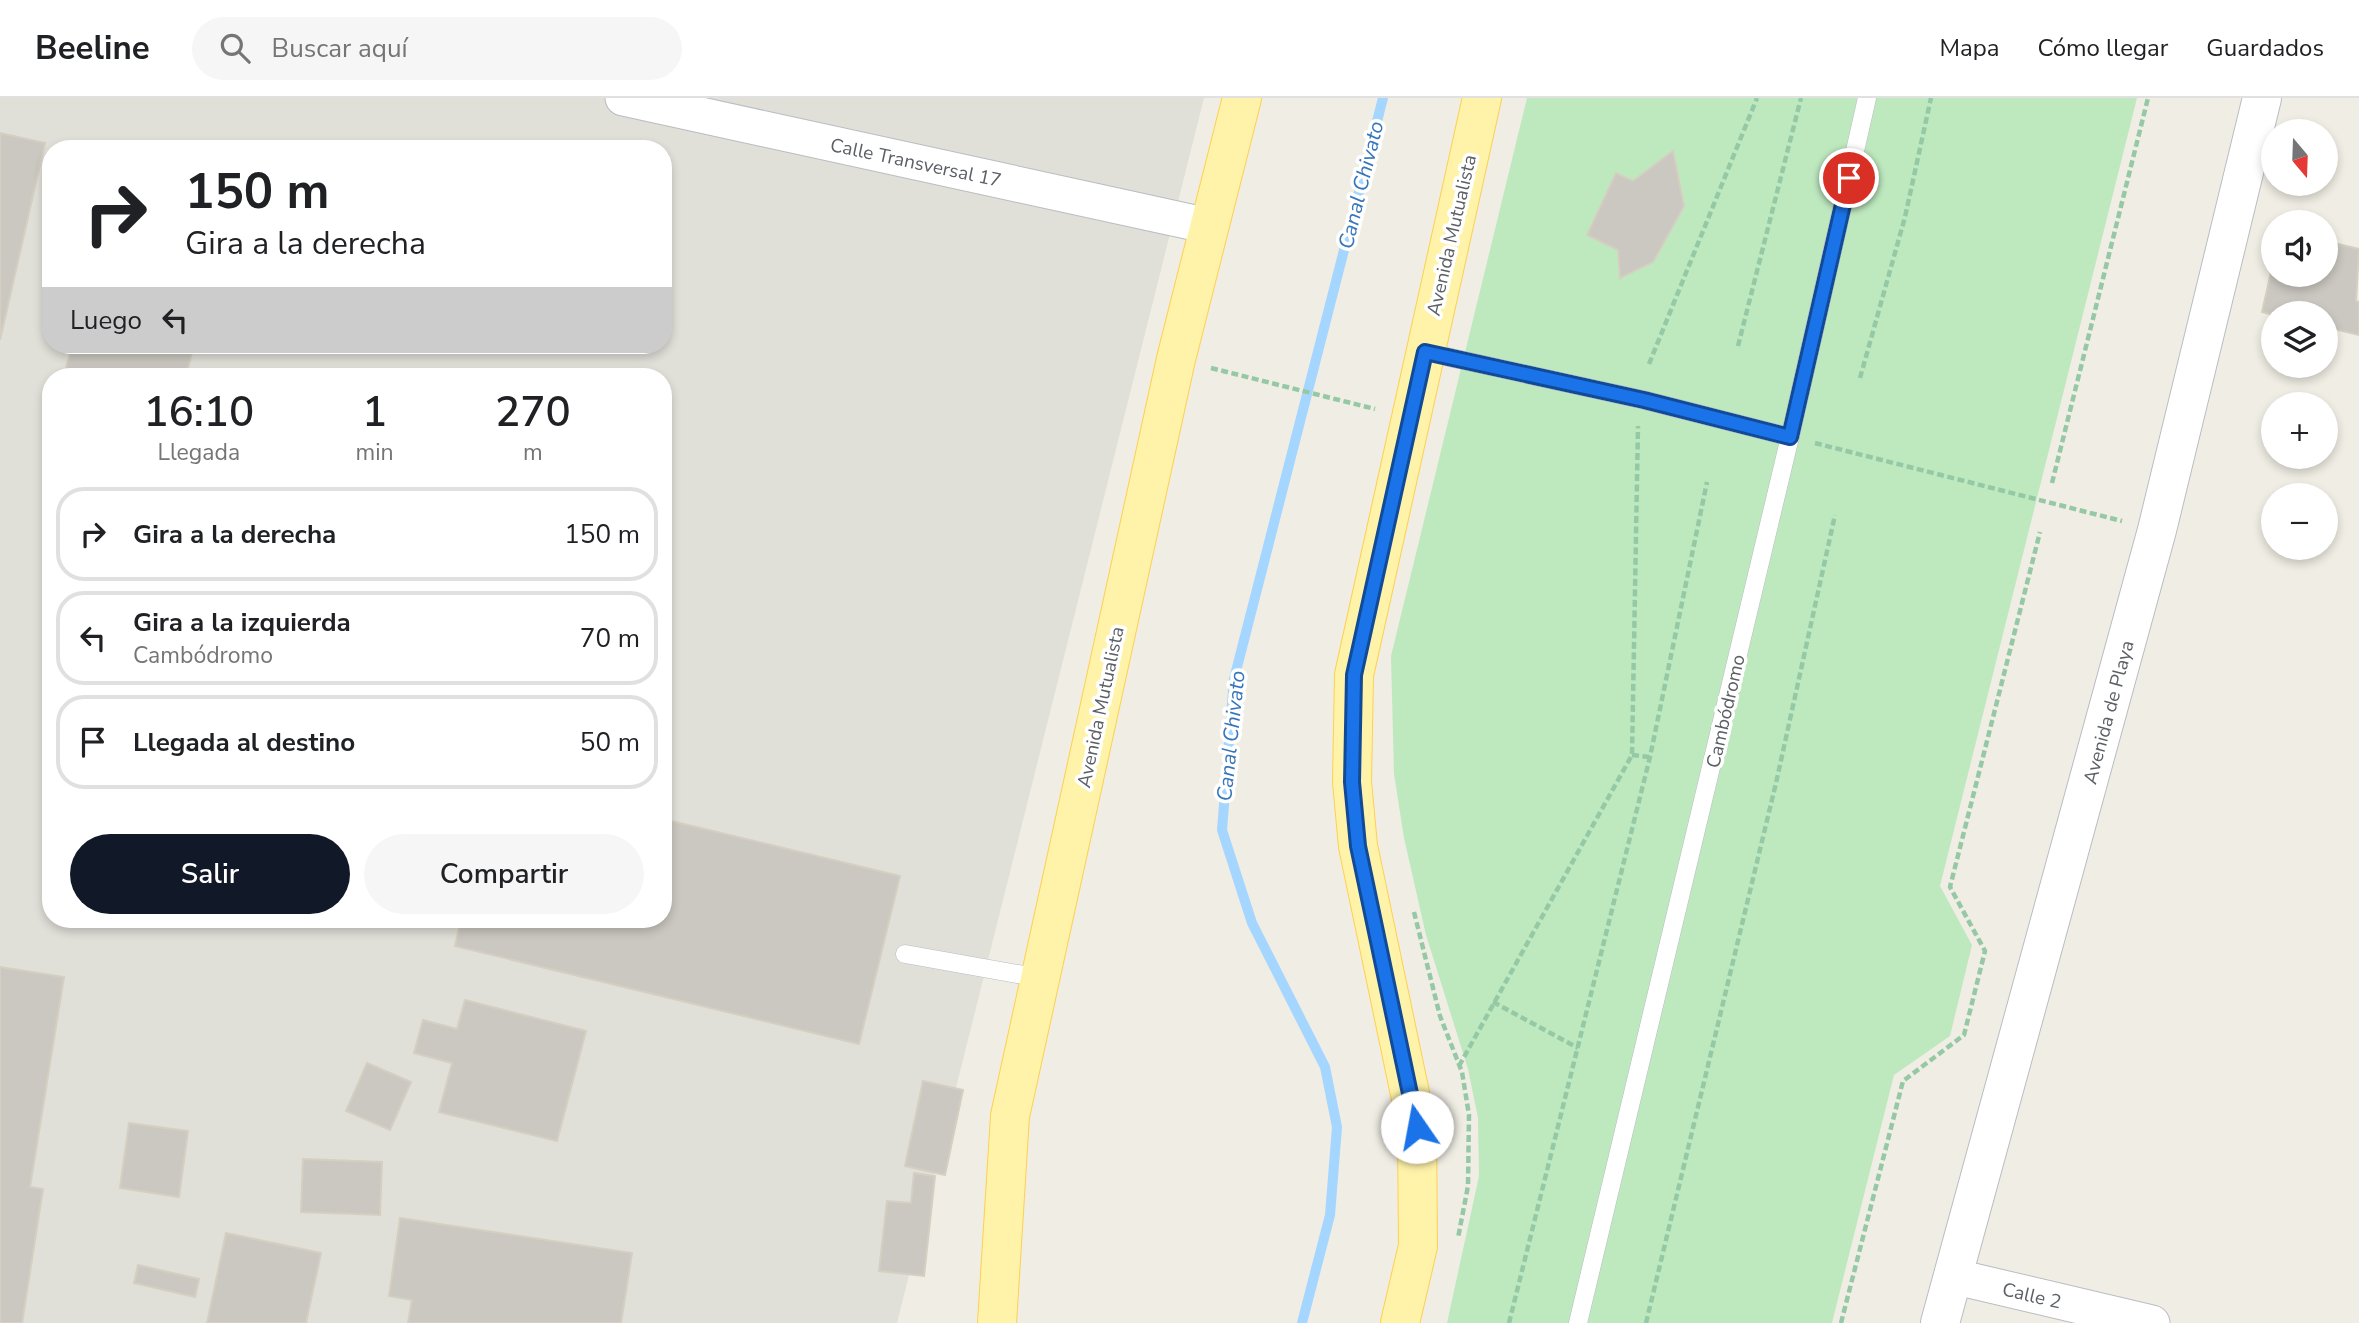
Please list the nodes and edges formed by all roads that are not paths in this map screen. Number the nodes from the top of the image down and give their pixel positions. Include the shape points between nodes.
1 (623, 98) edge
2 (1242, 98) edge
3 (1482, 98) edge
4 (1867, 98) edge
5 (2262, 98) edge
6 (1209, 226) junction
7 (1425, 352) junction
8 (1790, 437) junction
9 (905, 954) dead end
10 (1040, 978) junction
11 (1952, 1276) junction
12 (997, 1323) edge
13 (1399, 1323) edge
14 (1578, 1323) edge
15 (1940, 1323) edge
16 (2152, 1323) edge

1 - 6 street, Calle Transversal 17
2 - 6 main road, Avenida Mutualista
3 - 7 main road, Avenida Mutualista
4 - 8 lane, Cambódromo
5 - 11 main road, Avenida de Playa via 2157,530
6 - 10 main road, Avenida Mutualista
7 - 8 lane
7 - 13 main road, Avenida Mutualista via 1354,675 1352,782 1358,846 1417,1127 1418,1246
8 - 14 lane, Cambódromo
9 - 10 lane
10 - 12 main road, Avenida Mutualista via 1010,1116
11 - 15 main road, Avenida de Playa
11 - 16 street, Calle 2

